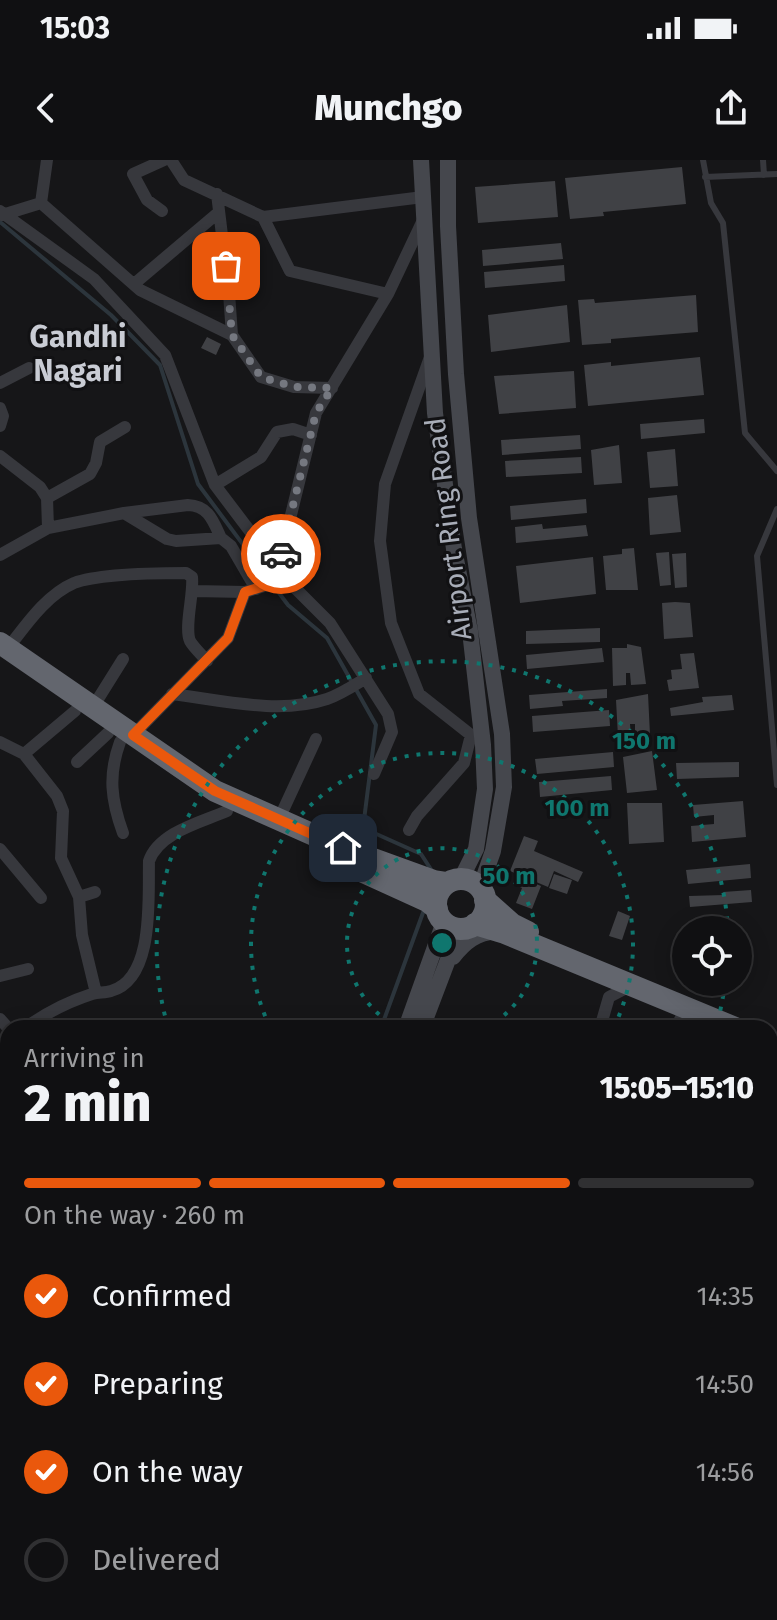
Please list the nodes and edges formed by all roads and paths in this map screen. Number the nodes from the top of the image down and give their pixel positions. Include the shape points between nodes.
1 (164, 160) edge
2 (171, 160) edge
3 (421, 160) edge
4 (448, 160) edge
5 (703, 160) edge
6 (763, 160) edge
7 (52, 162) edge
8 (777, 174) edge
9 (764, 175) junction
10 (705, 177) junction
11 (217, 194) junction
12 (423, 197) junction
13 (41, 203) junction
14 (162, 211) dead end
15 (219, 212) junction
16 (1, 213) edge
17 (263, 217) junction
18 (423, 220) junction
19 (134, 284) junction
20 (388, 294) junction
21 (232, 335) junction
22 (431, 354) junction
23 (29, 368) dead end
24 (0, 383) edge
25 (332, 388) junction
26 (0, 408) edge
27 (0, 426) edge
28 (125, 427) dead end
29 (311, 435) junction
30 (0, 456) edge
31 (777, 471) edge
32 (215, 485) junction
33 (47, 498) junction
34 (777, 509) edge
35 (124, 513) junction
36 (48, 528) junction
37 (221, 538) junction
38 (0, 555) edge
39 (268, 583) junction
40 (194, 591) junction
41 (3, 650) edge
42 (123, 659) dead end
43 (207, 661) junction
44 (357, 683) junction
45 (172, 694) junction
46 (84, 709) junction
47 (120, 737) junction
48 (316, 739) dead end
49 (0, 742) edge
50 (24, 754) junction
51 (77, 762) dead end
52 (374, 774) dead end
53 (777, 785) edge
54 (227, 811) junction
55 (279, 819) junction
56 (409, 830) dead end
57 (123, 833) dead end
58 (0, 849) edge
59 (493, 851) junction
60 (468, 887) junction
61 (95, 892) dead end
62 (79, 897) junction
63 (41, 898) dead end
64 (454, 921) junction
65 (504, 927) junction
66 (28, 969) dead end
67 (0, 976) edge
68 (441, 976) junction
69 (632, 985) junction
70 (96, 993) junction
71 (686, 1007) junction
72 (36, 1020) edge
73 (410, 1020) edge
74 (425, 1020) edge
75 (602, 1020) edge
76 (680, 1020) edge
77 (716, 1020) edge

1 - 14 street via 133,174 147,200
2 - 11 street via 184,180
3 - 12 main road, Airport Ring Road
4 - 59 main road, Airport Ring Road via 456,374 469,518 502,734 504,787
5 - 10 lane
6 - 9 lane
7 - 13 street
8 - 9 lane
9 - 10 lane
10 - 31 lane via 723,223 745,433
11 - 15 street
11 - 17 street
12 - 17 street
12 - 18 main road, Airport Ring Road
13 - 16 street
13 - 19 street
15 - 19 street
15 - 21 street
16 - 32 street via 94,279 165,355
17 - 20 street via 290,271
18 - 20 street
18 - 22 main road, Airport Ring Road
19 - 21 street
20 - 25 street
21 - 25 street via 261,377 294,387
22 - 56 street via 385,484 380,541 391,623 419,694 471,735 464,763
22 - 60 main road, Airport Ring Road via 483,745 485,789
23 - 24 street
25 - 29 street via 316,413
26 - 27 street
28 - 33 street via 100,442 90,474
29 - 32 street via 293,429 277,432 261,457
29 - 39 street
30 - 33 street
32 - 39 street
33 - 36 street
34 - 53 lane via 757,556
35 - 36 street
35 - 37 street via 167,539
35 - 37 street via 198,506 211,515
36 - 38 street
37 - 39 street
39 - 40 street
39 - 43 street
39 - 44 street via 330,623
40 - 41 street via 186,573 74,583 40,608
40 - 43 street via 188,633
41 - 46 highway
42 - 46 street
43 - 45 street
44 - 45 street via 326,700 299,706
44 - 52 street via 392,723
45 - 47 street
46 - 47 highway
46 - 50 street
47 - 51 street
47 - 54 highway
47 - 55 highway via 215,791
47 - 57 street via 112,765 114,808
48 - 55 street
49 - 50 street
50 - 62 street via 63,811 61,858
54 - 64 highway via 427,901
54 - 70 street via 157,846 149,861 146,928 135,973 125,985
55 - 60 highway via 434,881
58 - 63 street
59 - 60 main road, Airport Ring Road
59 - 65 main road via 491,889
60 - 64 highway via 483,914
60 - 64 highway via 438,895
60 - 65 highway
61 - 62 street
62 - 70 street
64 - 65 highway
64 - 68 main road
64 - 73 main road
65 - 68 main road via 469,939
65 - 69 highway
66 - 67 street
68 - 74 main road
69 - 71 highway
69 - 75 street via 609,997
70 - 72 street
71 - 76 street
71 - 77 highway

